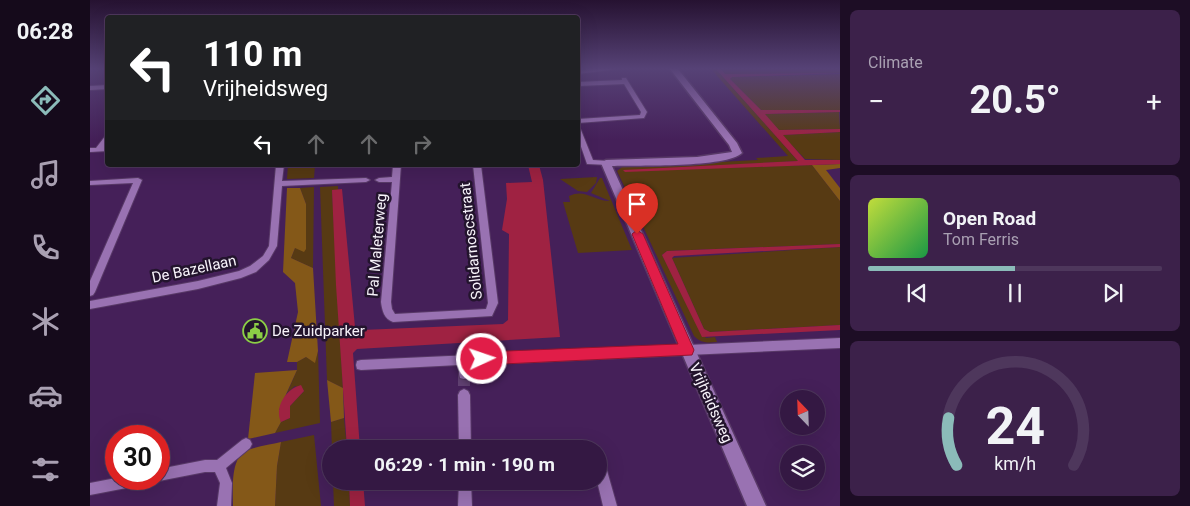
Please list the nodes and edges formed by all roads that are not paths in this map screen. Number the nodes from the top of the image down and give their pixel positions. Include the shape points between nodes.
1 (632, 93) edge
2 (693, 93) edge
3 (580, 121) edge
4 (580, 135) edge
5 (105, 139) edge
6 (94, 150) edge
7 (606, 163) junction
8 (280, 167) edge
9 (397, 167) edge
10 (477, 167) edge
11 (396, 179) junction
12 (366, 180) dead end
13 (379, 180) dead end
14 (90, 183) edge
15 (278, 184) junction
16 (90, 292) edge
17 (90, 305) edge
18 (489, 313) joint
19 (840, 343) edge
20 (688, 350) junction
21 (464, 360) junction
22 (361, 365) dead end
23 (464, 374) tunnel mouth
24 (464, 395) tunnel mouth
25 (465, 440) edge
26 (246, 444) dead end
27 (219, 466) junction
28 (170, 473) edge
29 (105, 487) edge
30 (90, 490) edge
31 (465, 490) edge
32 (606, 490) edge
33 (224, 506) edge
34 (466, 506) edge
35 (610, 506) edge
36 (757, 506) edge

1 - 3 street via 644,112 642,118
2 - 7 street via 734,145 737,153 734,156
4 - 7 street via 590,162
5 - 6 street
7 - 20 street, Vrijheidsweg
8 - 15 street, De Bazellaan
9 - 11 street, Pal Maleterweg
10 - 18 street, Solidarnoscstraat via 493,303
11 - 13 street
11 - 18 street, Pal Maleterweg via 387,311 393,318
12 - 15 street
14 - 16 street via 138,180
15 - 17 street, De Bazellaan via 273,246 266,258 253,269 194,285
19 - 20 street
20 - 21 street
20 - 36 street, Vrijheidsweg
21 - 22 street
21 - 23 street
24 - 25 street
26 - 27 street
27 - 28 street
27 - 33 street via 226,483
29 - 30 street
31 - 34 street
32 - 35 street

